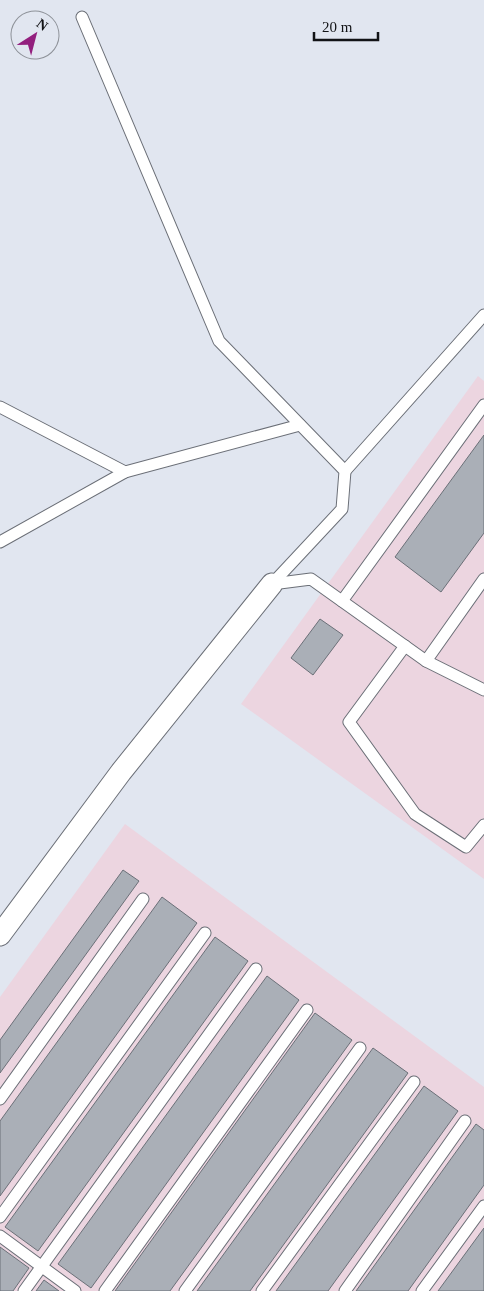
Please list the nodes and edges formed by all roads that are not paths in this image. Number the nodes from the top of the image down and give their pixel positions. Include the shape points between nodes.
1 (82, 17) dead end
2 (484, 315) edge
3 (484, 405) edge
4 (0, 407) edge
5 (300, 425) junction
6 (345, 471) junction
7 (125, 472) junction
8 (0, 542) edge
9 (484, 579) edge
10 (272, 584) junction
11 (342, 601) junction
12 (405, 646) junction
13 (426, 661) junction
14 (484, 690) edge
15 (484, 825) edge
16 (143, 899) dead end
17 (205, 933) dead end
18 (0, 936) edge
19 (256, 969) dead end
20 (307, 1010) dead end
21 (360, 1048) dead end
22 (414, 1082) dead end
23 (0, 1099) edge
24 (465, 1121) dead end
25 (484, 1206) edge
26 (0, 1217) edge
27 (0, 1236) edge
28 (42, 1267) junction
29 (24, 1291) edge
30 (75, 1291) edge
31 (105, 1291) edge
32 (184, 1291) edge
33 (262, 1291) edge
34 (345, 1291) edge
35 (422, 1291) edge

1 - 5 lane via 219,341
2 - 6 lane
3 - 11 lane
4 - 7 lane
5 - 6 lane
5 - 7 lane
6 - 10 lane via 342,509
7 - 8 lane
9 - 13 lane
10 - 11 lane via 311,579
10 - 18 street via 121,772
11 - 12 lane
12 - 13 lane
12 - 15 lane via 350,722 414,814 466,848
13 - 14 lane
16 - 23 lane
17 - 26 lane
19 - 28 lane
20 - 31 lane
21 - 32 lane
22 - 33 lane
24 - 34 lane
25 - 35 lane
27 - 28 lane
28 - 29 lane
28 - 30 lane

